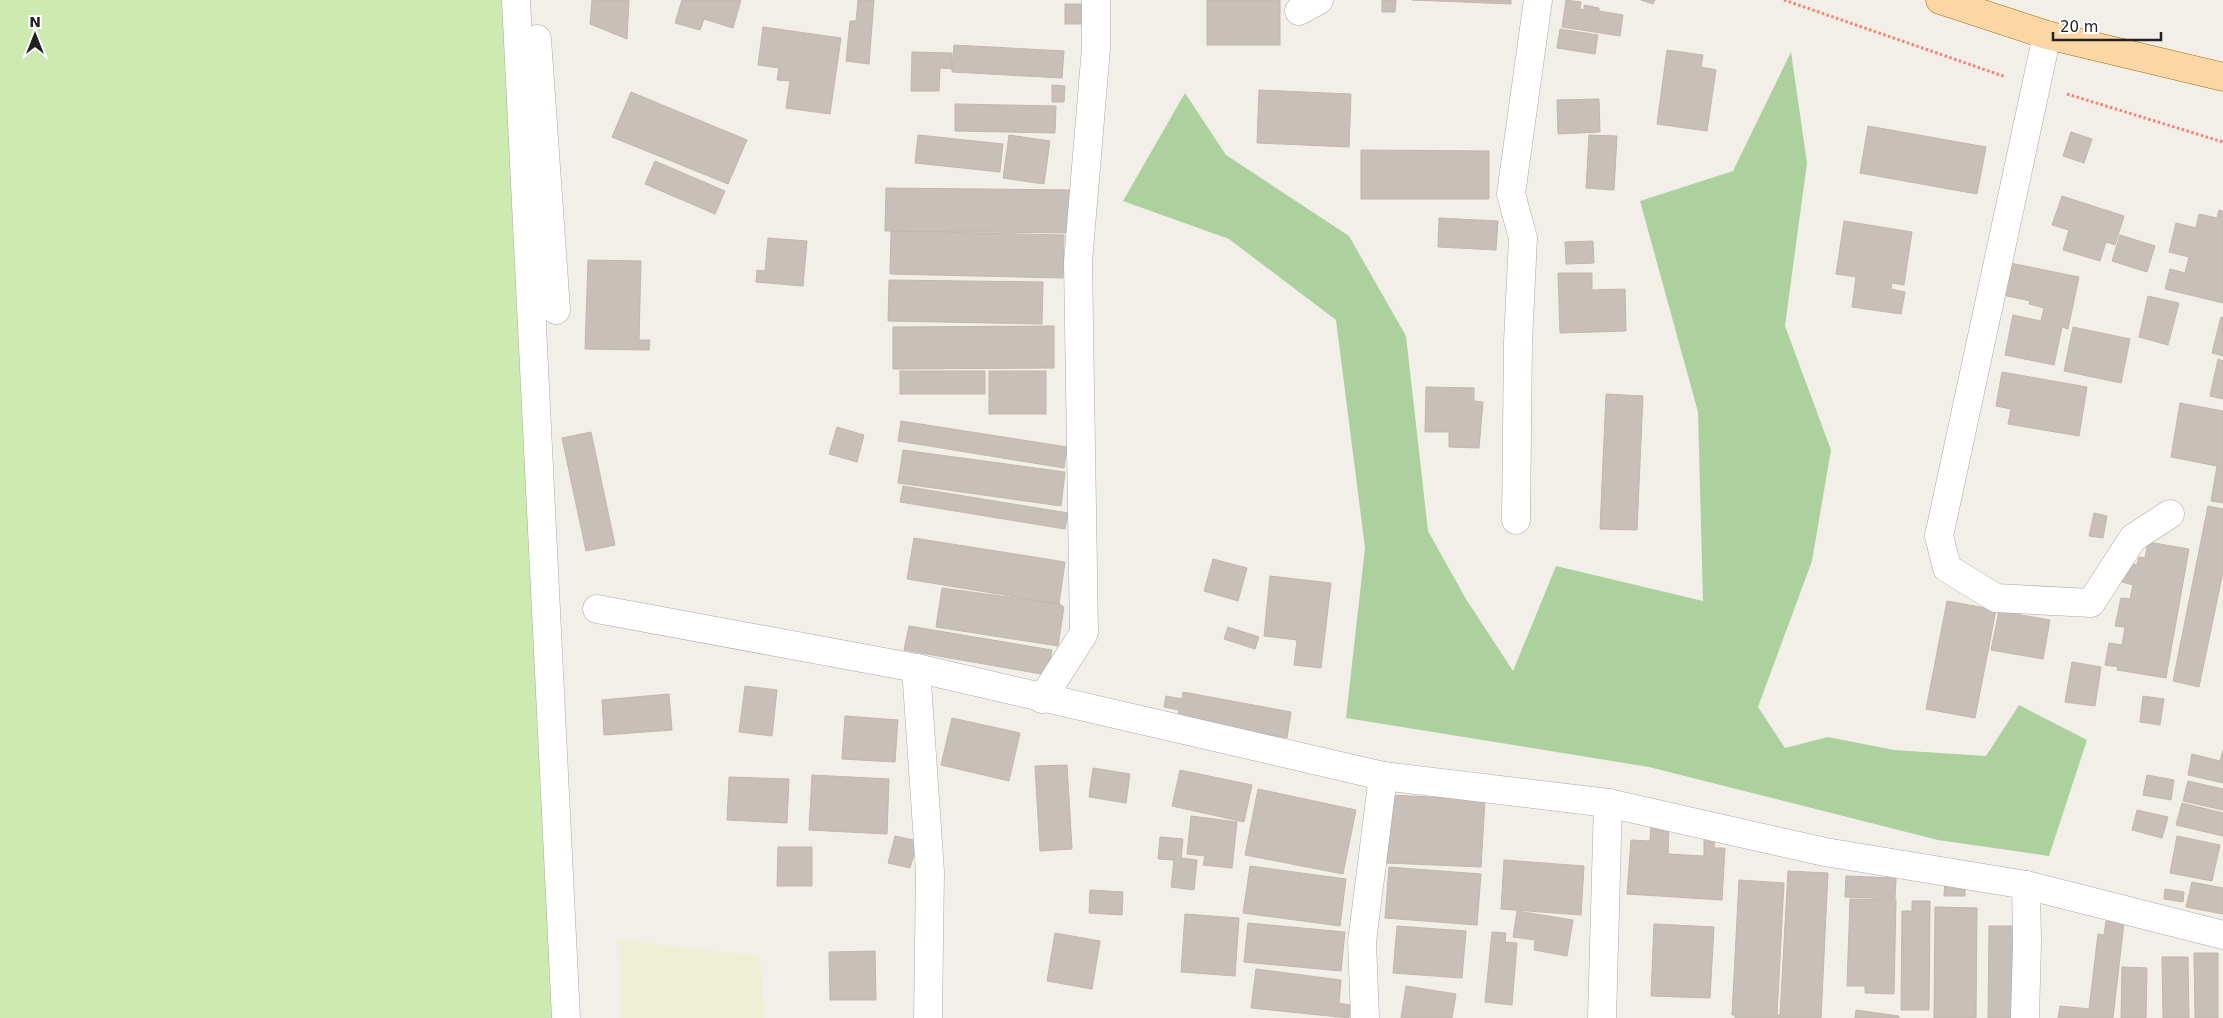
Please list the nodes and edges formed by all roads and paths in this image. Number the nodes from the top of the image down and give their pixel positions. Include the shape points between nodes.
1 (516, 0) edge
2 (535, 0) edge
3 (1096, 0) edge
4 (1538, 0) edge
5 (1940, 0) edge
6 (2047, 35) junction
7 (2223, 77) edge
8 (556, 310) dead end
9 (2170, 514) dead end
10 (1516, 520) dead end
11 (597, 610) dead end
12 (916, 668) junction
13 (1042, 699) junction
14 (1383, 776) junction
15 (1608, 803) junction
16 (2026, 885) junction
17 (2223, 935) edge
18 (566, 1018) edge
19 (928, 1018) edge
20 (1366, 1018) edge
21 (1602, 1018) edge
22 (2024, 1018) edge

1 - 18 street
2 - 8 street
3 - 13 street via 1096,48 1078,262 1084,633
4 - 10 street via 1511,194 1523,238
5 - 6 main road
6 - 7 main road
6 - 9 street via 1939,536 1947,568 1996,598 2091,603 2133,538
11 - 12 street
12 - 13 street
12 - 19 street via 930,872
13 - 14 street
14 - 15 street
14 - 20 street via 1362,942
15 - 16 street via 1825,852
15 - 21 street
16 - 17 street
16 - 22 street

